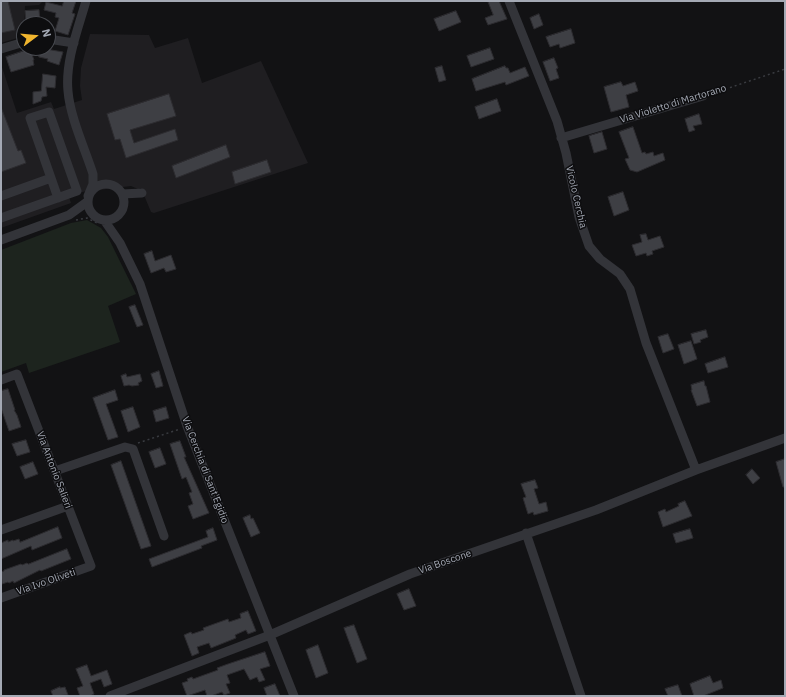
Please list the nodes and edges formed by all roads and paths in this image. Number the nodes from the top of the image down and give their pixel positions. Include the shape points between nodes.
1 (86, 1) edge
2 (509, 1) edge
3 (56, 40) edge
4 (74, 42) junction
5 (16, 44) edge
6 (1, 49) edge
7 (785, 69) edge
8 (703, 96) joint
9 (561, 138) junction
10 (94, 174) junction
11 (51, 178) junction
12 (107, 184) junction
13 (1, 196) edge
14 (58, 198) junction
15 (88, 199) junction
16 (91, 213) junction
17 (69, 215) junction
18 (1, 218) edge
19 (115, 218) junction
20 (104, 220) junction
21 (1, 240) edge
22 (120, 243) junction
23 (1, 380) edge
24 (187, 426) junction
25 (785, 438) edge
26 (125, 447) junction
27 (696, 470) junction
28 (55, 471) junction
29 (68, 506) junction
30 (1, 530) edge
31 (526, 533) junction
32 (164, 536) dead end
33 (91, 566) joint
34 (1, 598) edge
35 (270, 635) junction
36 (110, 696) edge
37 (294, 696) edge
38 (581, 696) edge

1 - 4 street
2 - 9 street, Vicolo Cerchia via 557,121
3 - 4 street
4 - 10 street via 68,91 71,110
5 - 6 street
7 - 8 path, Via Violetto di Martorano
8 - 9 street, Via Violetto di Martorano
9 - 27 street, Vicolo Cerchia via 579,217 589,246 600,259 620,274 630,289 646,343
10 - 12 street
10 - 15 street
11 - 13 street
11 - 14 street
11 - 14 street via 30,118 49,112 77,191
12 - 15 street via 96,187
12 - 19 street via 113,185 123,198 122,211
14 - 18 street
15 - 16 street
15 - 17 street
16 - 17 street
16 - 20 street
17 - 21 street
19 - 20 street
19 - 22 street, Via Cerchia di Sant'Egidio
20 - 22 street, Via Cerchia di Sant'Egidio
22 - 24 street, Via Cerchia di Sant'Egidio via 140,284
23 - 28 street, Via Antonio Salieri via 17,374
24 - 26 path
24 - 35 street, Via Cerchia di Sant'Egidio
25 - 27 street, Via Boscone
26 - 28 street
26 - 32 street via 133,449
27 - 31 street, Via Boscone via 596,510
28 - 29 street, Via Antonio Salieri
29 - 30 street
29 - 33 street, Via Antonio Salieri
31 - 35 street, Via Boscone via 410,574
31 - 38 street
33 - 34 street, Via Ivo Oliveti
35 - 36 street, Via Boscone
35 - 37 street, Via Cerchia di Sant'Egidio

